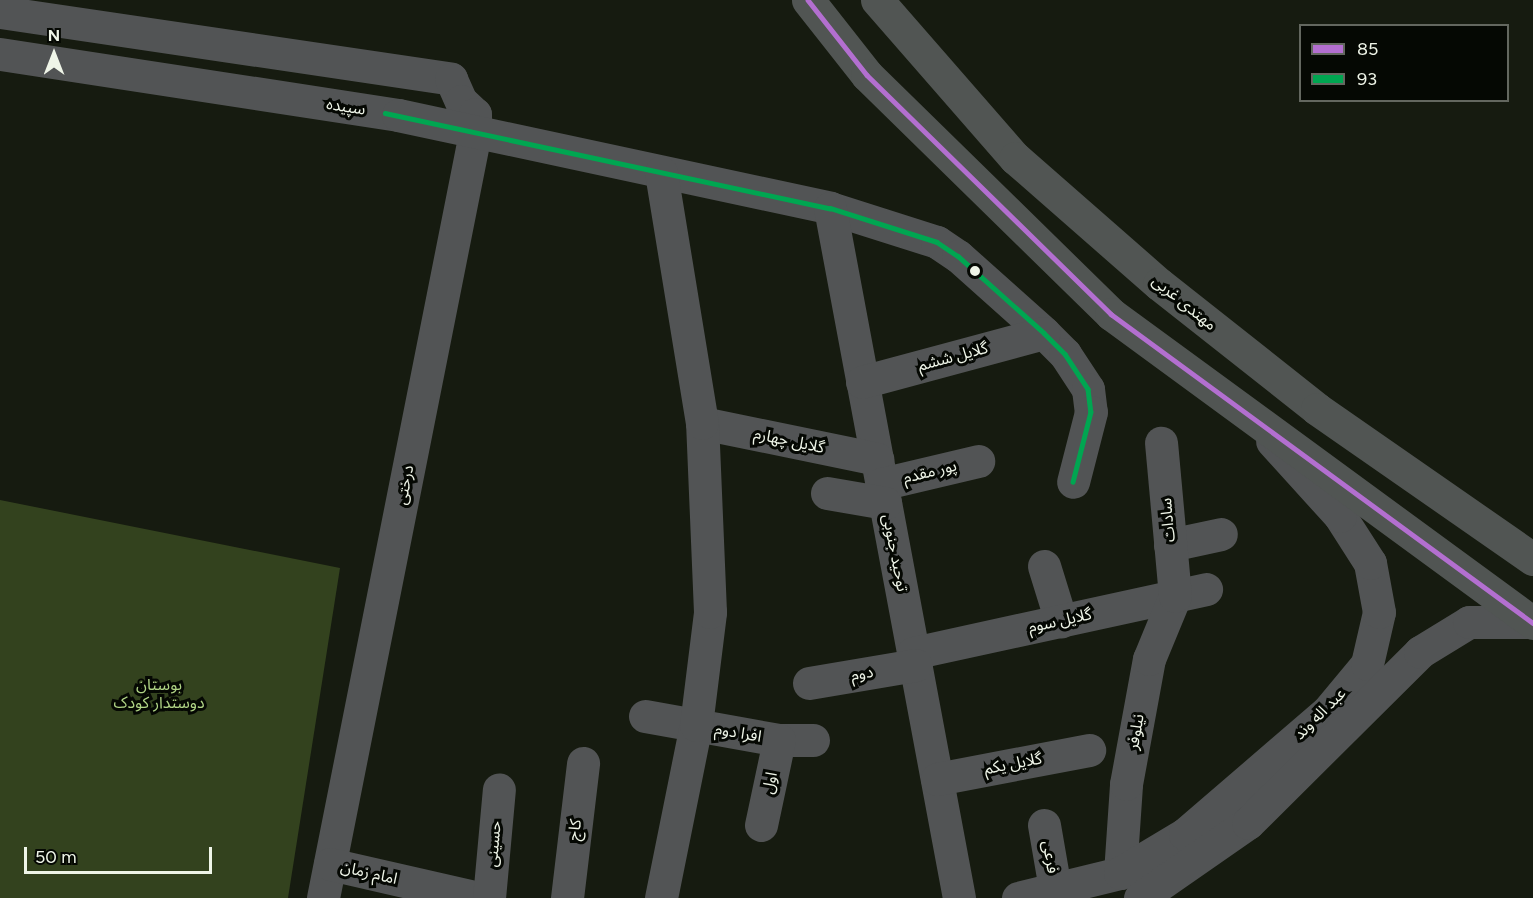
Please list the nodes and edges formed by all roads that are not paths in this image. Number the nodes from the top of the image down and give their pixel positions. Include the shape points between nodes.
1 (808, 0) edge
2 (878, 0) edge
3 (0, 12) edge
4 (0, 54) edge
5 (476, 133) junction
6 (662, 172) junction
7 (830, 208) junction
8 (1044, 333) junction
9 (862, 381) junction
10 (1249, 416) junction
11 (702, 423) junction
12 (1161, 443) dead end
13 (978, 460) dead end
14 (881, 482) junction
15 (1073, 482) dead end
16 (827, 493) dead end
17 (1221, 534) dead end
18 (1170, 545) junction
19 (1533, 559) edge
20 (1044, 566) dead end
21 (1190, 593) junction
22 (1061, 621) junction
23 (1533, 623) edge
24 (914, 659) junction
25 (809, 683) dead end
26 (645, 716) dead end
27 (696, 725) junction
28 (779, 741) junction
29 (813, 741) dead end
30 (1089, 750) dead end
31 (583, 763) dead end
32 (937, 779) junction
33 (498, 789) dead end
34 (761, 825) dead end
35 (1044, 825) dead end
36 (330, 864) junction
37 (1120, 873) junction
38 (1055, 889) junction
39 (323, 898) edge
40 (479, 898) edge
41 (489, 898) edge
42 (567, 898) edge
43 (661, 898) edge
44 (959, 898) edge
45 (1018, 898) edge
46 (1140, 898) edge

1 - 10 main road via 867,75 1111,314
2 - 19 main road, مهتدی غربی via 1015,158 1160,284 1317,409
3 - 5 street via 451,79 461,101 475,114
4 - 5 street, سپیده via 398,115
5 - 6 street, سپیده
5 - 36 street, درختی
6 - 7 street, سپیده
6 - 11 street
7 - 8 street via 937,242
7 - 9 street, توحید جنوبی
8 - 9 street, گلایل ششم
8 - 15 street via 1065,354 1088,389 1091,412
9 - 14 street, توحید جنوبی
10 - 23 main road
10 - 37 street, عبد اله وند via 1340,516 1370,563 1379,612 1367,664 1327,712 1237,791 1185,834
11 - 14 street, گلایل چهارم
11 - 27 street via 710,612
12 - 18 street, سادات
13 - 14 street, پور مقدم
14 - 16 street
14 - 24 street, توحید جنوبی
17 - 18 street
18 - 21 street, سادات
20 - 22 street
21 - 22 street, گلایل سوم
21 - 37 street, نیلوفر via 1149,658 1126,784
22 - 24 street, گلایل سوم
23 - 46 street, عبد اله وند via 1469,622 1420,652 1248,823
24 - 25 street, دوم
24 - 32 street, توحید جنوبی
26 - 27 street, افرا دوم
27 - 28 street, افرا دوم
27 - 43 street
28 - 29 street, افرا دوم
28 - 34 street, اول
30 - 32 street, گلایل یکم
31 - 42 street, کاج
32 - 44 street, توحید جنوبی
33 - 41 street, حسینی
35 - 38 street, فرعی
36 - 39 street, درختی
36 - 40 street, امام زمان
37 - 38 street, عبد اله وند
38 - 45 street, عبد اله وند

